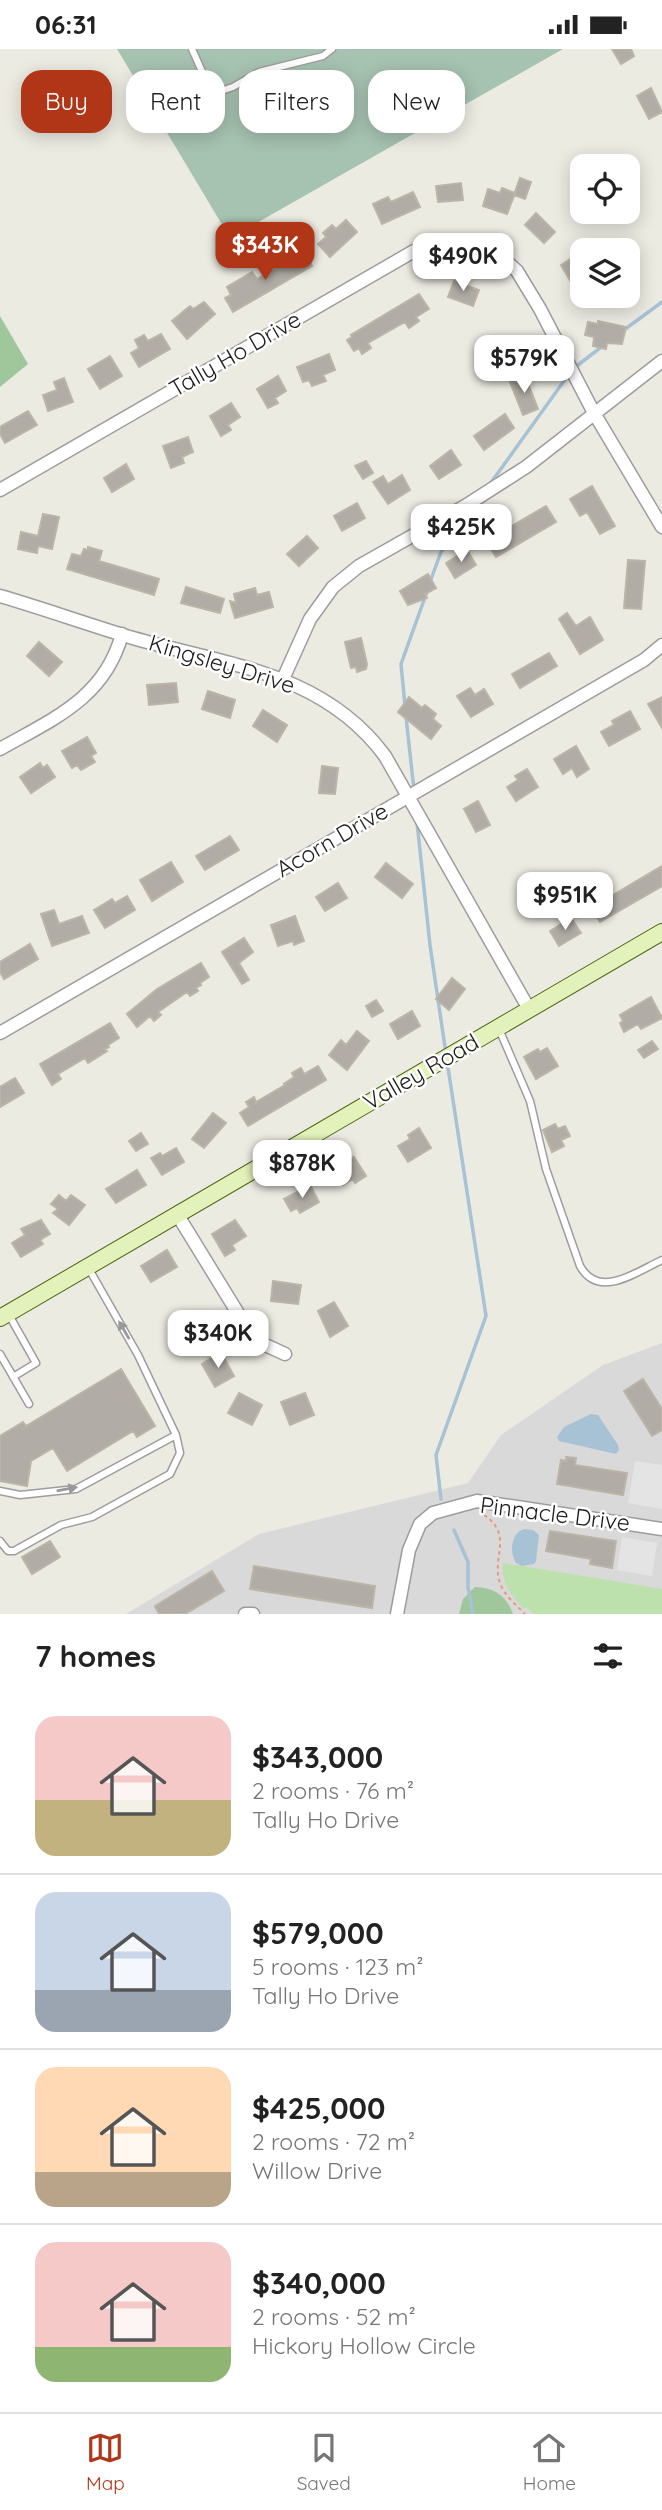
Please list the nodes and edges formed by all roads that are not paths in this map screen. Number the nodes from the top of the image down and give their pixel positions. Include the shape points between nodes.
1 (192, 49) edge
2 (332, 49) edge
3 (662, 361) edge
4 (594, 413) junction
5 (0, 489) edge
6 (662, 527) edge
7 (0, 596) edge
8 (122, 634) junction
9 (662, 645) edge
10 (283, 679) junction
11 (0, 749) edge
12 (409, 796) junction
13 (662, 932) edge
14 (529, 1009) junction
15 (498, 1027) junction
16 (0, 1033) edge
17 (177, 1214) junction
18 (662, 1260) edge
19 (88, 1267) junction
20 (4, 1316) edge
21 (0, 1354) edge
22 (285, 1354) dead end
23 (13, 1377) junction
24 (29, 1404) dead end
25 (176, 1435) junction
26 (0, 1491) edge
27 (662, 1529) edge
28 (0, 1541) edge
29 (245, 1614) edge
30 (253, 1614) edge
31 (397, 1614) edge

1 - 2 lane via 212,95 259,72 323,56
3 - 4 street
4 - 5 street, Tally Ho Drive via 517,271 496,252 478,245 436,243 414,251
4 - 6 street
4 - 10 street via 526,467 359,566 333,587 310,619
7 - 8 street, Kingsley Drive
8 - 10 street, Kingsley Drive
8 - 11 street via 110,668 86,696
9 - 12 street, Acorn Drive via 644,660
10 - 12 street, Kingsley Drive via 324,699 364,730
12 - 14 street, Kingsley Drive
12 - 16 street, Acorn Drive
13 - 14 street, Valley Road
14 - 15 street, Valley Road
15 - 17 street, Valley Road
15 - 18 lane via 530,1101 546,1169 585,1276 594,1282 616,1281
17 - 19 street, Valley Road
17 - 22 street via 247,1328 261,1342
19 - 20 street, Valley Road
25 -> 19 lane
20 - 23 lane via 36,1363
21 - 23 lane
23 - 24 lane
26 -> 25 lane via 20,1495 76,1489
25 - 28 lane via 180,1453 170,1474 92,1517 61,1525 14,1551
27 - 31 street, Pinnacle Drive via 477,1501 433,1513 420,1524 409,1550
29 - 30 street

